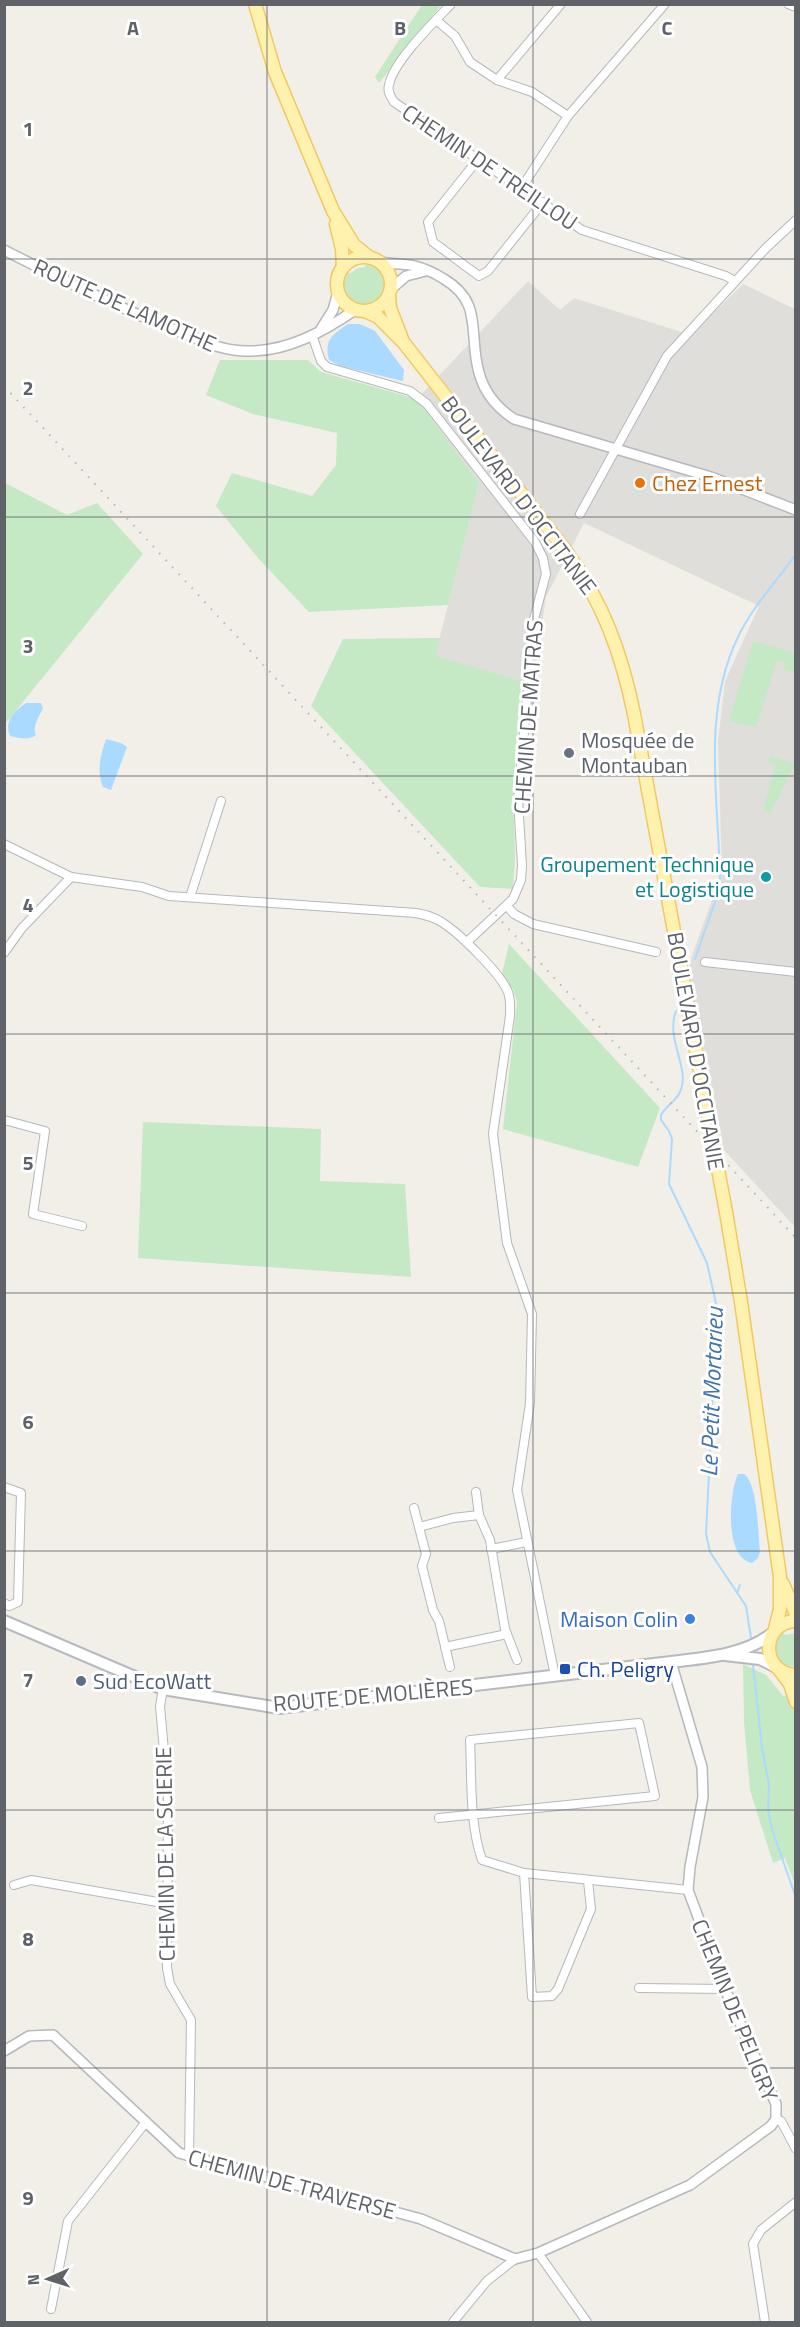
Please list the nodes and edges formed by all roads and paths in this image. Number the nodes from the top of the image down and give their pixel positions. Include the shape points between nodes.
1 (255, 4) edge
2 (451, 4) edge
3 (561, 4) edge
4 (665, 4) edge
5 (788, 4) edge
6 (795, 7) edge
7 (436, 20) junction
8 (497, 80) junction
9 (568, 116) junction
10 (479, 158) junction
11 (522, 187) junction
12 (543, 202) junction
13 (333, 211) junction
14 (795, 220) edge
15 (4, 250) edge
16 (374, 259) junction
17 (343, 267) junction
18 (426, 271) junction
19 (735, 281) junction
20 (338, 292) junction
21 (389, 292) junction
22 (360, 310) junction
23 (314, 334) junction
24 (404, 343) junction
25 (618, 449) junction
26 (795, 510) edge
27 (580, 514) dead end
28 (221, 801) dead end
29 (4, 844) edge
30 (71, 877) junction
31 (190, 897) junction
32 (507, 906) junction
33 (467, 942) junction
34 (656, 952) dead end
35 (4, 953) edge
36 (705, 962) dead end
37 (795, 972) edge
38 (4, 1120) edge
39 (82, 1226) dead end
40 (4, 1487) edge
41 (476, 1492) dead end
42 (414, 1508) dead end
43 (479, 1515) junction
44 (419, 1527) junction
45 (527, 1542) junction
46 (491, 1549) junction
47 (780, 1577) junction
48 (4, 1604) edge
49 (795, 1614) edge
50 (4, 1620) edge
51 (795, 1621) edge
52 (773, 1632) junction
53 (507, 1634) junction
54 (445, 1647) junction
55 (719, 1655) junction
56 (517, 1660) dead end
57 (671, 1662) junction
58 (450, 1667) dead end
59 (778, 1669) junction
60 (795, 1675) edge
61 (555, 1676) junction
62 (164, 1689) junction
63 (795, 1702) edge
64 (474, 1815) junction
65 (439, 1818) dead end
66 (524, 1873) junction
67 (588, 1881) junction
68 (14, 1885) dead end
69 (688, 1890) junction
70 (169, 1904) junction
71 (639, 1988) dead end
72 (725, 1989) junction
73 (4, 2051) edge
74 (776, 2119) junction
75 (146, 2122) junction
76 (793, 2138) edge
77 (795, 2149) edge
78 (189, 2157) junction
79 (795, 2202) edge
80 (538, 2253) junction
81 (515, 2259) junction
82 (51, 2309) dead end
83 (453, 2322) edge
84 (587, 2322) edge
85 (765, 2322) edge

1 - 13 main road via 275,72
2 - 7 street, CHEMIN DE TREILLOU
3 - 8 street
4 - 9 street
5 - 6 street
7 - 8 street via 455,36 470,62
7 - 10 street, CHEMIN DE TREILLOU via 393,73 389,94 394,102
8 - 9 street via 532,92
9 - 11 street
10 - 11 street, CHEMIN DE TREILLOU
10 - 12 street via 428,222 433,242 469,270 479,276 488,271
11 - 12 street, CHEMIN DE TREILLOU
12 - 19 street, CHEMIN DE TREILLOU via 582,230
13 - 16 main road via 354,245
13 - 17 main road
14 - 19 street
15 - 23 street, ROUTE DE LAMOTHE via 122,307 228,350 269,350
16 - 17 main road via 357,258
16 - 18 street
16 - 21 main road via 389,273
17 - 20 main road via 337,279
18 - 21 street via 406,276
18 - 25 street via 452,284 471,310 477,364 486,391 500,410 514,419
19 - 25 street via 667,356
20 - 22 main road via 345,303
20 - 23 street via 330,316
21 - 22 main road via 376,308
21 - 24 main road, BOULEVARD D'OCCITANIE via 391,314
22 - 23 street, ROUTE DE LAMOTHE
22 - 24 main road, BOULEVARD D'OCCITANIE via 378,318
23 - 32 street, CHEMIN DE MATRAS via 321,361 327,367 411,391 428,404 535,542 543,558 546,574 534,619 519,789 521,880
24 - 47 main road, BOULEVARD D'OCCITANIE, bridge via 576,566 614,637 634,714 726,1212
25 - 26 street via 711,477
25 - 27 street
28 - 31 street
29 - 30 street
30 - 31 street
30 - 35 street via 22,928
31 - 33 street via 416,913 443,922
32 - 33 street, CHEMIN DE MATRAS
32 - 34 street via 533,924
33 - 45 street via 502,982 509,996 510,1016 493,1134 507,1243 532,1314 530,1403 517,1490
36 - 37 street
38 - 39 street via 45,1131 33,1214
40 - 48 street via 21,1493 18,1602
41 - 43 street
42 - 44 street
43 - 44 street
43 - 46 street
44 - 54 street via 426,1554 422,1566
45 - 46 street
45 - 61 street
46 - 53 street
47 - 49 main road, BOULEVARD D'OCCITANIE
47 - 52 main road, BOULEVARD D'OCCITANIE via 780,1610
50 - 62 main road, ROUTE DE MOLIÈRES
51 - 52 main road via 785,1622
52 - 55 main road, ROUTE DE MOLIÈRES via 758,1644
52 - 59 main road, BOULEVARD D'OCCITANIE via 768,1651
53 - 54 street
53 - 56 street
54 - 58 street
55 - 57 main road, ROUTE DE MOLIÈRES
55 - 59 main road, ROUTE DE MOLIÈRES via 760,1659
57 - 61 main road, ROUTE DE MOLIÈRES
57 - 69 street, CHEMIN DE PELIGRY via 702,1767 703,1797
59 - 60 main road
59 - 63 main road via 790,1684
61 - 62 main road, ROUTE DE MOLIÈRES via 279,1708
62 - 70 street, CHEMIN DE LA SCIERIE via 160,1706 168,1796
64 - 64 street via 656,1796 639,1723 470,1740
64 - 65 street
64 - 66 street via 482,1860
66 - 67 street
66 - 67 street via 532,1997 552,1996 558,1989 591,1909
67 - 69 street
68 - 70 street via 31,1880
69 - 72 street, CHEMIN DE PELIGRY
70 - 78 street, CHEMIN DE LA SCIERIE via 170,1984 191,2020
71 - 72 street
72 - 74 street, CHEMIN DE PELIGRY via 776,2104
73 - 75 street, CHEMIN DE TRAVERSE via 29,2036 52,2035
74 - 76 street
74 - 80 street, CHEMIN DE PELIGRY via 690,2185
75 - 78 street, CHEMIN DE TRAVERSE
75 - 82 street via 68,2221
76 - 77 street
78 - 81 street, CHEMIN DE TRAVERSE via 421,2219
79 - 85 street via 761,2230 753,2244
80 - 81 street, CHEMIN DE PELIGRY
80 - 84 street
81 - 83 street, CHEMIN DE PELIGRY via 487,2281

